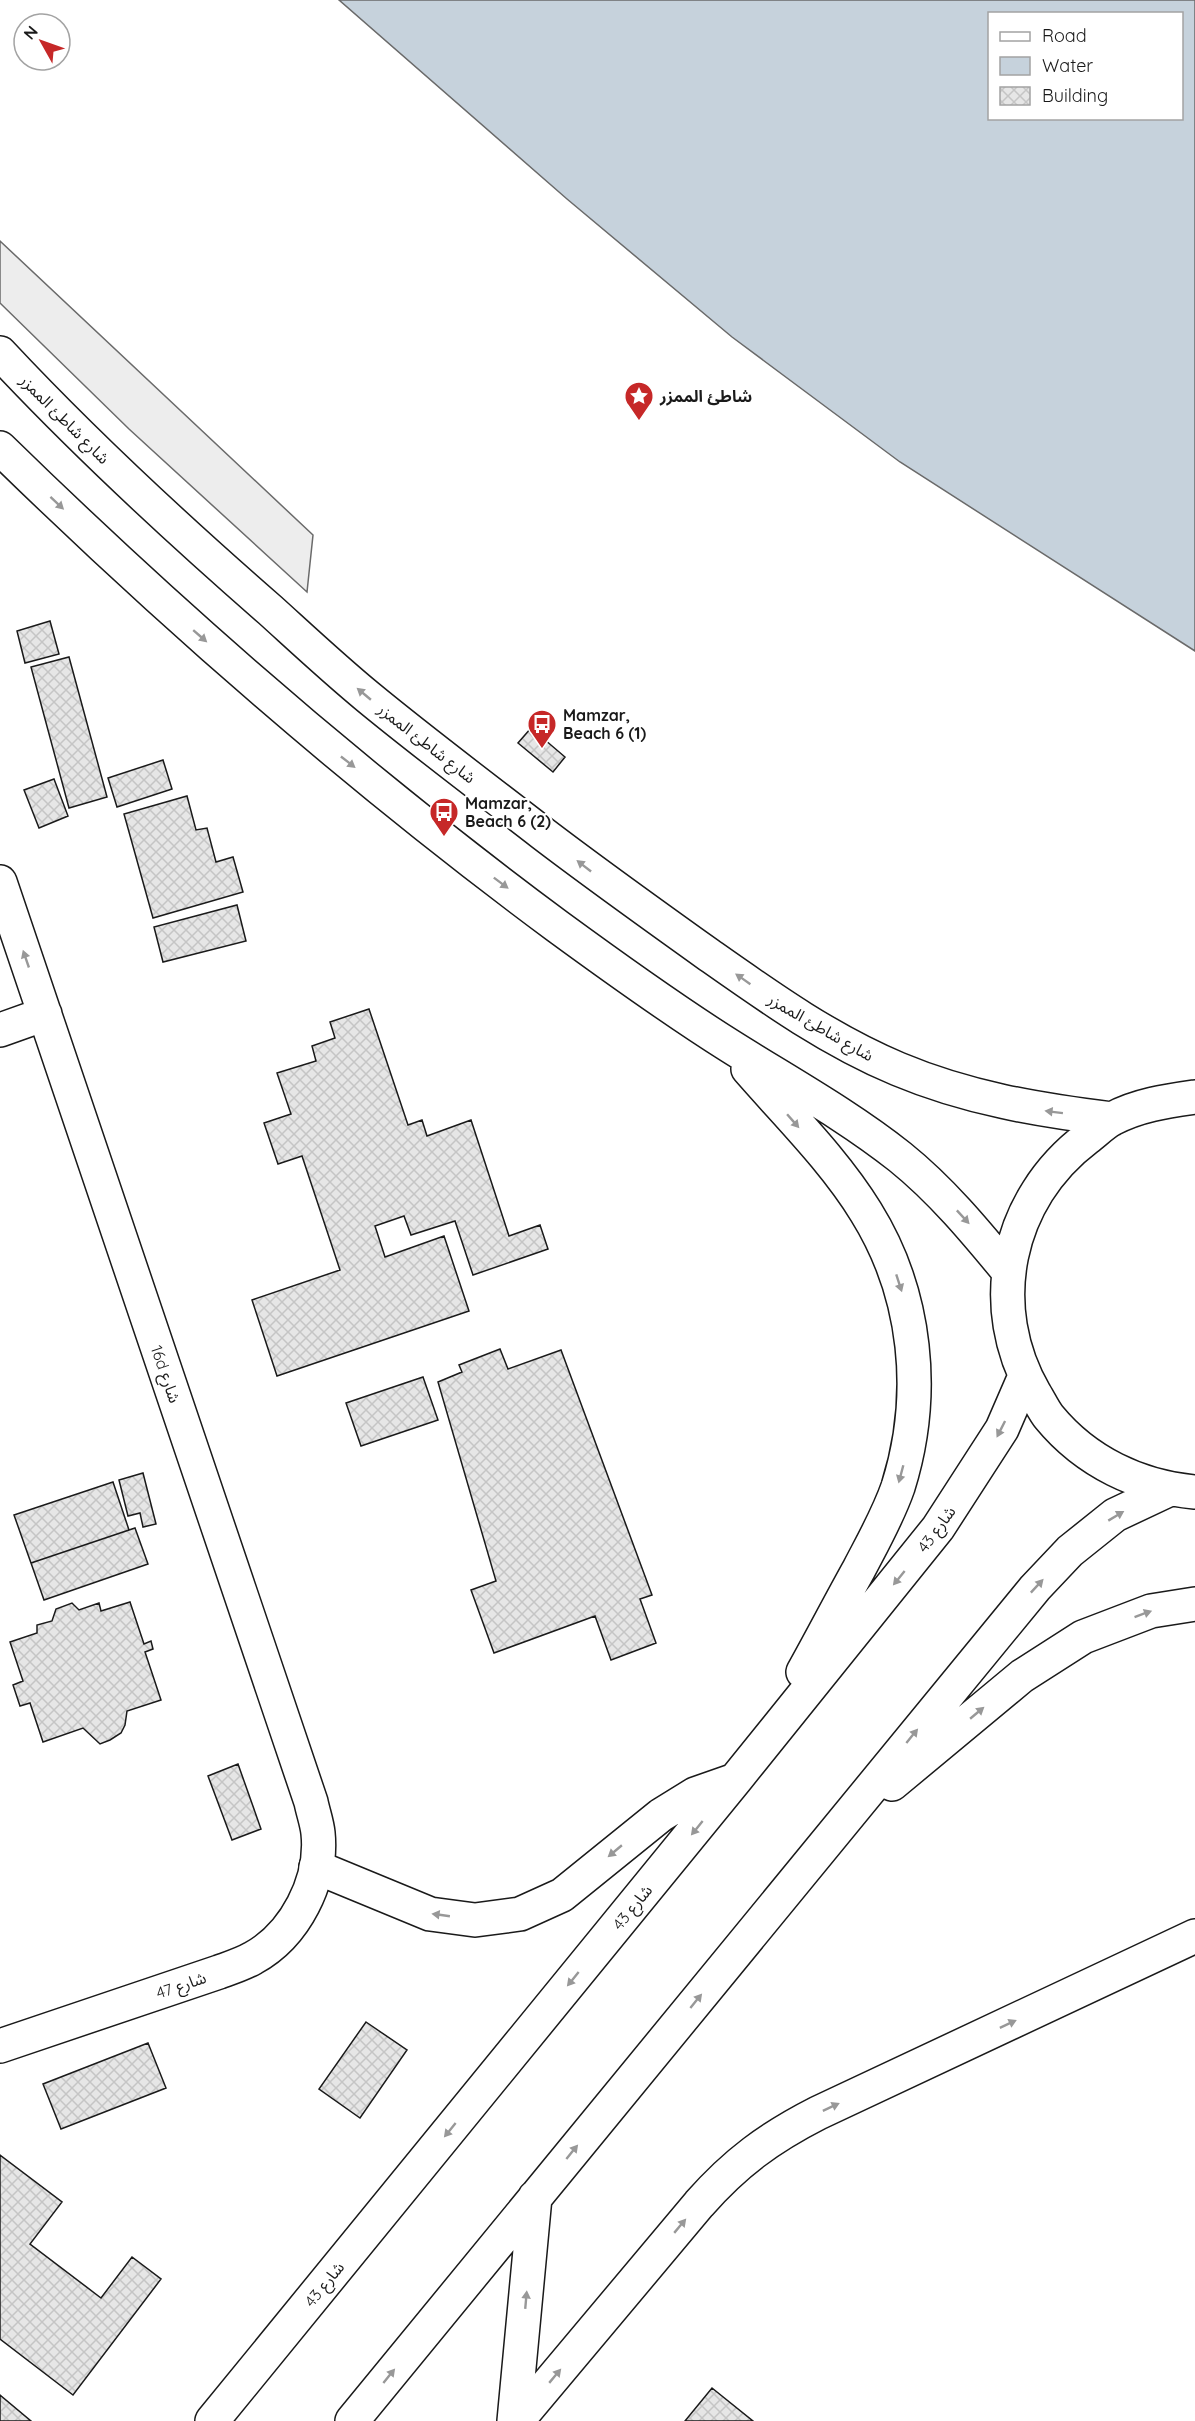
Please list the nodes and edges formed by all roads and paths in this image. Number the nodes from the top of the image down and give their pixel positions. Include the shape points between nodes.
1 (0, 353) edge
2 (0, 448) edge
3 (0, 469) edge
4 (32, 479) junction
5 (0, 882) edge
6 (45, 1014) junction
7 (0, 1030) edge
8 (727, 1045) junction
9 (1195, 1097) edge
10 (1112, 1119) junction
11 (1008, 1271) junction
12 (1025, 1376) junction
13 (1182, 1491) edge
14 (1195, 1604) edge
15 (765, 1743) junction
16 (736, 1779) junction
17 (835, 1831) junction
18 (316, 1867) junction
19 (1195, 1936) edge
20 (0, 2046) edge
21 (535, 2197) junction
22 (212, 2421) edge
23 (352, 2421) edge
24 (516, 2421) edge

10 -> 1 main road, شارع شاطئ الممزر via 986,1099 921,1078 855,1050 760,991 608,884 368,697 205,554 47,404
2 - 4 main road
3 - 4 main road
4 -> 8 main road via 181,620 332,749 559,927
6 -> 5 main road, 16d شارع
6 - 7 main road
6 - 18 main road, 16d شارع via 311,1802 318,1835
8 -> 11 main road via 855,1124 900,1158 964,1218
8 -> 15 main road via 842,1177 868,1216 900,1283 910,1323 914,1364 909,1447 897,1488 881,1527
9 - 10 main road via 1155,1103
10 - 11 main road via 1068,1153 1038,1187 1019,1227
11 - 12 main road via 1013,1342
12 - 13 main road via 1049,1417 1083,1450 1123,1475
12 -> 15 main road, شارع 43 via 1002,1430 938,1528
17 -> 13 main road via 995,1635 1070,1551 1115,1515
17 -> 14 main road via 1022,1676 1083,1637 1151,1611
15 - 16 main road, شارع 43
16 -> 18 main road via 695,1794 661,1815 562,1895 520,1914 476,1920 430,1914
16 -> 22 main road, شارع 43
21 -> 17 main road
18 - 20 main road, شارع 47 via 304,1903 284,1935 254,1958
24 -> 19 main road via 699,2204 753,2151 784,2130
23 -> 21 main road
24 -> 21 main road

